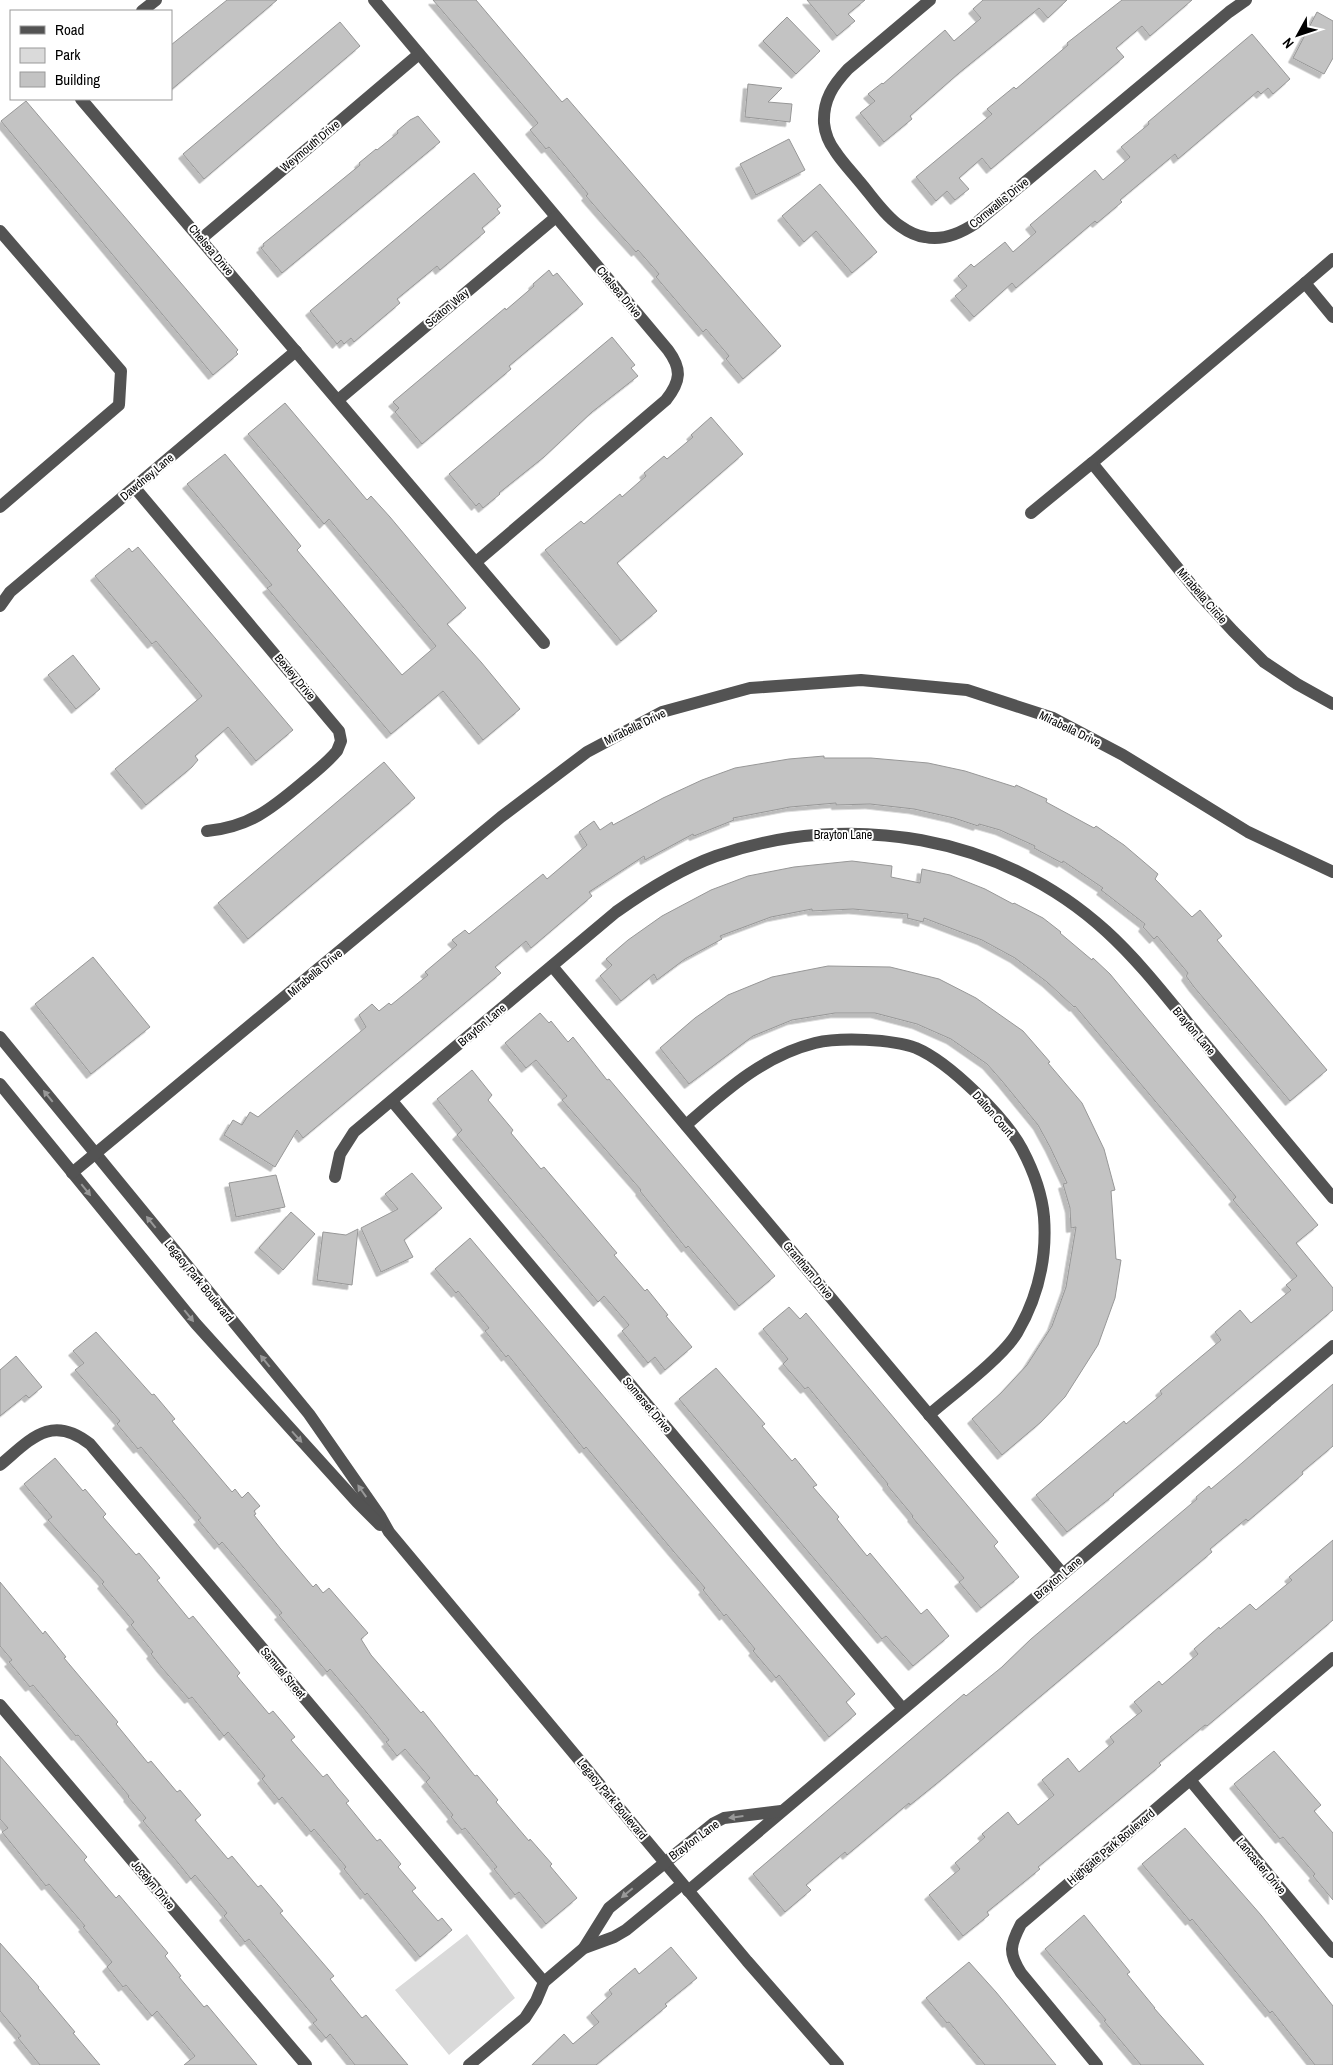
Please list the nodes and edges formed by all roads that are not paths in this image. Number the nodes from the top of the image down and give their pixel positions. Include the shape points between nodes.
1 (156, 0) edge
2 (374, 0) edge
3 (930, 0) edge
4 (1246, 0) edge
5 (143, 10) edge
6 (419, 54) junction
7 (82, 100) edge
8 (556, 217) junction
9 (0, 231) edge
10 (201, 239) junction
11 (1333, 259) edge
12 (1305, 283) junction
13 (1333, 317) edge
14 (296, 351) junction
15 (338, 400) junction
16 (1092, 463) junction
17 (135, 488) junction
18 (0, 507) edge
19 (1031, 513) dead end
20 (476, 562) junction
21 (0, 606) edge
22 (544, 643) dead end
23 (1333, 704) edge
24 (207, 831) dead end
25 (1333, 872) edge
26 (552, 966) junction
27 (0, 1037) edge
28 (0, 1084) edge
29 (392, 1101) junction
30 (686, 1125) junction
31 (95, 1154) junction
32 (72, 1173) junction
33 (335, 1178) dead end
34 (1333, 1198) edge
35 (1333, 1346) edge
36 (929, 1415) junction
37 (0, 1465) edge
38 (389, 1532) junction
39 (1063, 1574) junction
40 (1333, 1658) edge
41 (0, 1705) edge
42 (903, 1709) junction
43 (1190, 1780) junction
44 (784, 1810) junction
45 (665, 1862) junction
46 (685, 1887) junction
47 (584, 1948) junction
48 (1333, 1952) edge
49 (544, 1982) junction
50 (306, 2065) edge
51 (469, 2065) edge
52 (838, 2065) edge
53 (1097, 2065) edge

1 - 5 street
2 - 6 street, Chelsea Drive
3 - 4 street, Cornwallis Drive via 848,68 828,95 824,109 828,140 836,153 889,217 925,238 964,231 976,223
6 - 8 street, Chelsea Drive
6 - 10 street, Weymouth Drive
7 - 10 street, Chelsea Drive
8 - 15 street, Scaton Way
8 - 20 street, Chelsea Drive via 668,350 678,369 678,380 666,400
9 - 18 street via 120,371 119,405
10 - 14 street, Chelsea Drive
11 - 12 street
12 - 13 street
12 - 16 street
14 - 15 street, Chelsea Drive
14 - 17 street, Dawdney Lane
15 - 20 street, Chelsea Drive
16 - 19 street
16 - 23 street, Mirabella Circle via 1233,632 1264,662
17 - 21 street, Dawdney Lane via 10,592
17 - 24 street, Bexley Drive via 333,722 340,736 337,752 330,760 271,809 240,825
20 - 22 street, Chelsea Drive
25 - 31 street, Mirabella Drive via 1248,832 1123,755 1053,718 968,690 861,680 750,688 662,712 587,752 501,817
26 - 29 street, Brayton Lane
26 - 30 street, Grantham Drive
26 - 34 street, Brayton Lane via 640,896 691,867 741,848 818,833 909,838 948,846 1024,875 1062,897 1105,930 1141,967
31 -> 27 street, Legacy Park Boulevard
28 - 32 street, Legacy Park Boulevard
29 - 33 street, Brayton Lane via 354,1132 340,1154
29 - 42 street, Somerset Drive
30 - 36 street, Grantham Drive
30 - 36 street, Dalton Court via 764,1063 816,1043 852,1040 885,1041 916,1048 970,1087 1003,1123 1021,1148 1035,1179 1044,1215 1040,1277 1016,1334 995,1358
31 - 32 street, Mirabella Drive
38 -> 31 street, Legacy Park Boulevard via 309,1414
32 -> 38 street, Legacy Park Boulevard via 196,1324 373,1520
35 - 39 street, Brayton Lane
36 - 39 street, Grantham Drive
37 - 49 street, Samuel Street via 29,1441 49,1430 72,1432 90,1444
38 - 45 street, Legacy Park Boulevard
39 - 42 street, Brayton Lane
40 - 43 street, Highgate Park Boulevard
41 - 50 street, Jocelyn Drive
42 - 44 street, Brayton Lane
43 - 48 street, Lancaster Drive
43 - 53 street, Highgate Park Boulevard via 1021,1924 1013,1938 1011,1950 1021,1974
44 -> 45 street, Brayton Lane via 724,1818
44 - 46 street, Brayton Lane
45 - 46 street, Legacy Park Boulevard
45 -> 47 street, Brayton Lane via 609,1908
46 - 47 street, Brayton Lane via 626,1930
46 - 52 street, Legacy Park Boulevard
47 - 49 street
49 - 51 street via 525,2018

